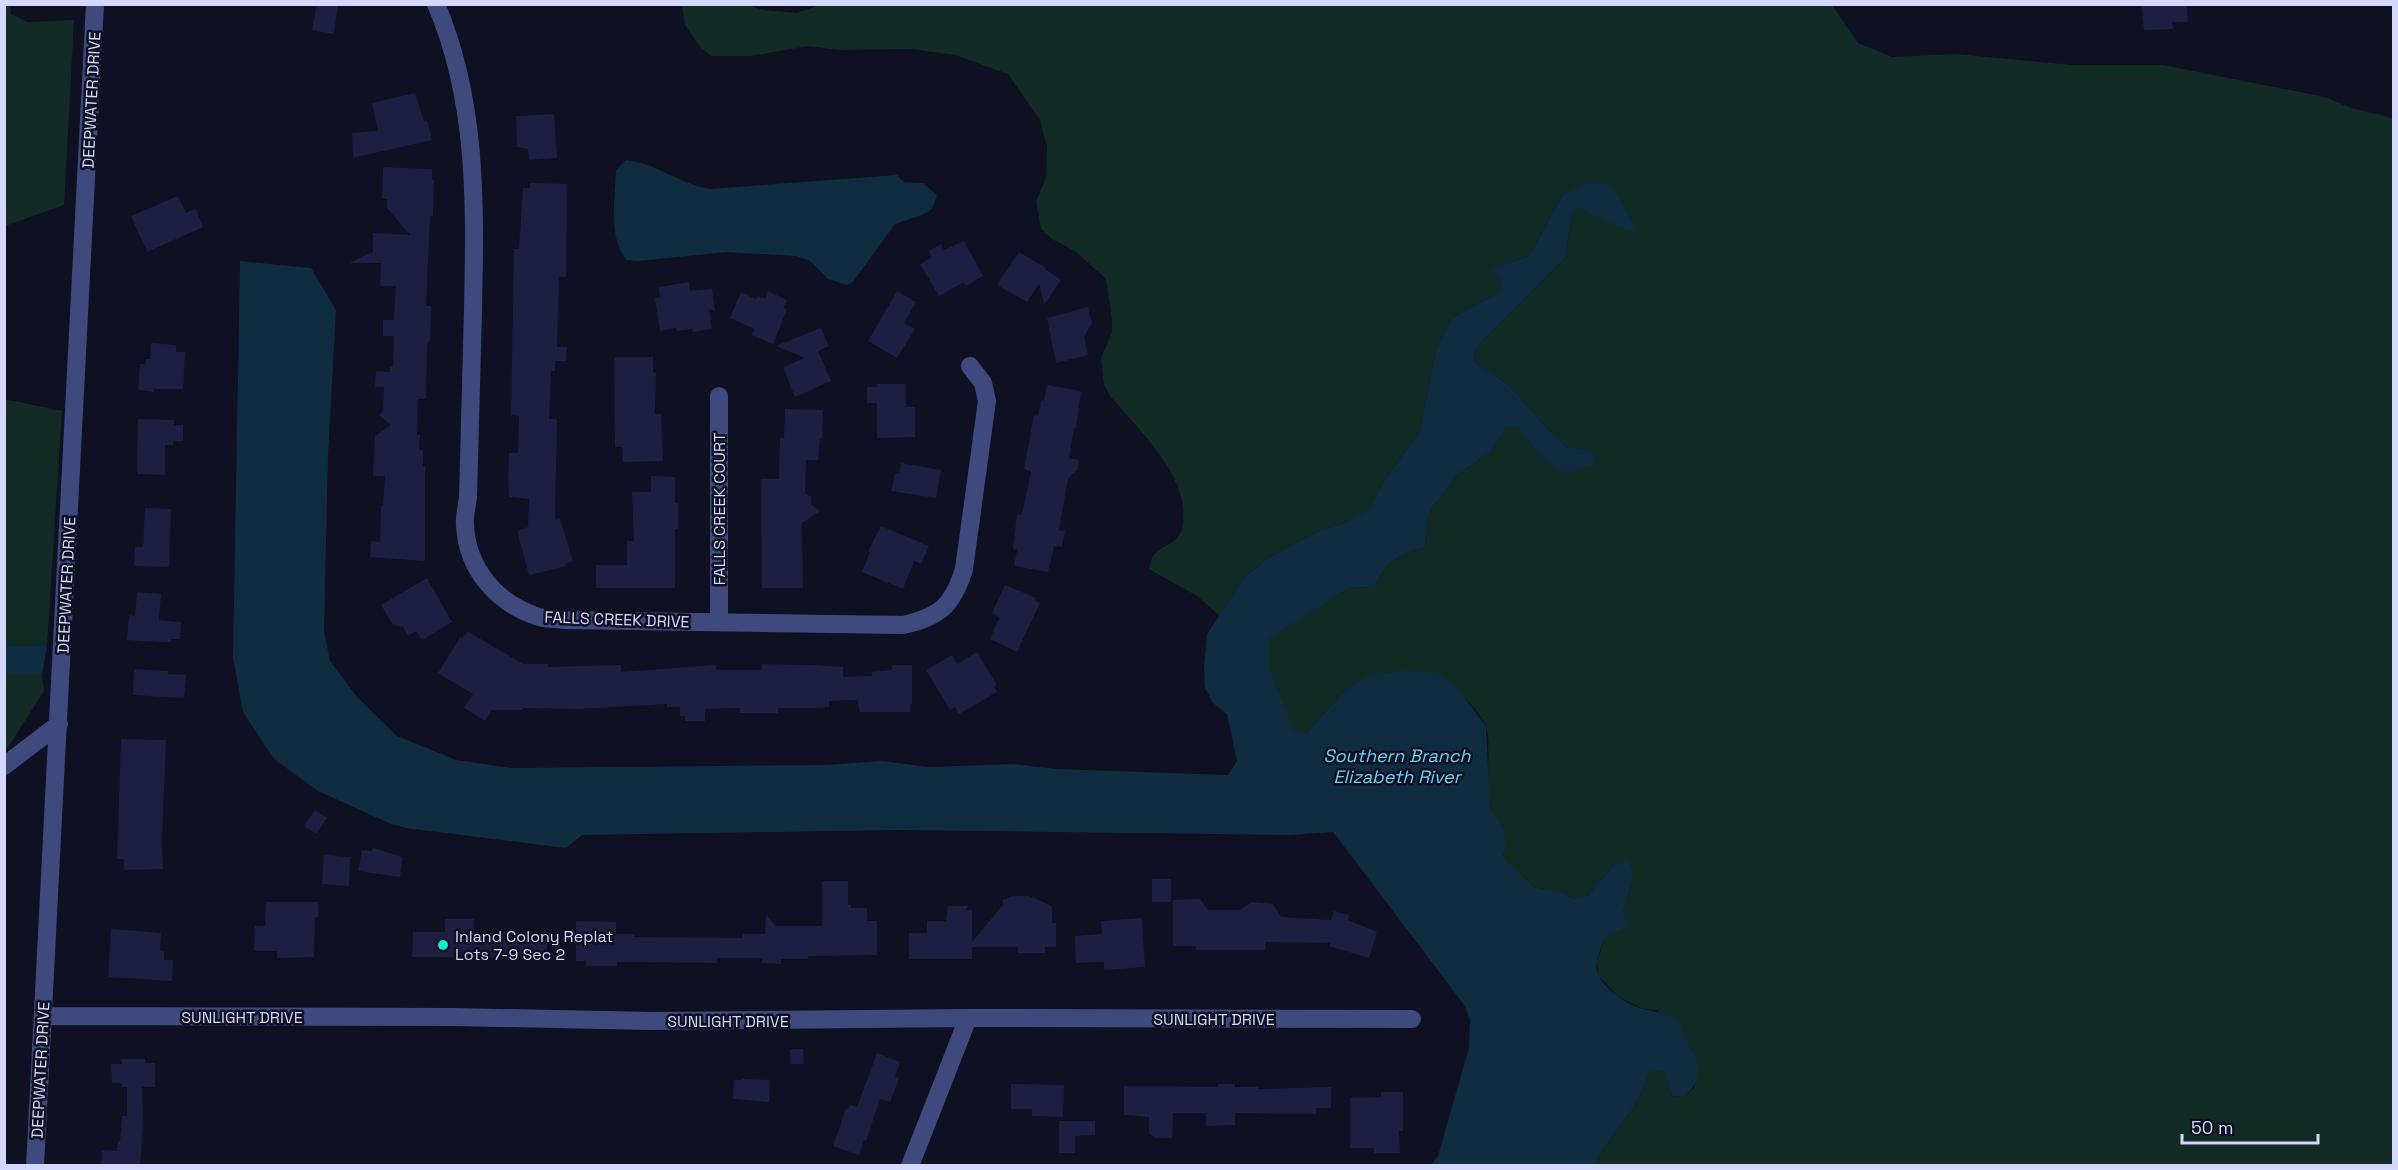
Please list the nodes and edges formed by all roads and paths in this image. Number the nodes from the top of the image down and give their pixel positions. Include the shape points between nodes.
1 (95, 4) edge
2 (436, 4) edge
3 (970, 366) dead end
4 (719, 396) dead end
5 (719, 621) junction
6 (59, 724) junction
7 (4, 766) edge
8 (43, 1016) junction
9 (968, 1018) junction
10 (1413, 1019) dead end
11 (35, 1166) edge
12 (910, 1166) edge

1 - 6 street, DEEPWATER DRIVE
2 - 5 street, FALLS CREEK DRIVE via 458,72 472,149 475,205 465,523 468,549 478,573 495,593 540,618
3 - 5 street, FALLS CREEK DRIVE via 983,383 986,419 964,569 957,590 944,608 926,621 903,625
4 - 5 street, FALLS CREEK COURT
6 - 7 street
6 - 8 street, DEEPWATER DRIVE
8 - 9 street, SUNLIGHT DRIVE via 651,1021
8 - 11 street, DEEPWATER DRIVE
9 - 10 street, SUNLIGHT DRIVE
9 - 12 street

